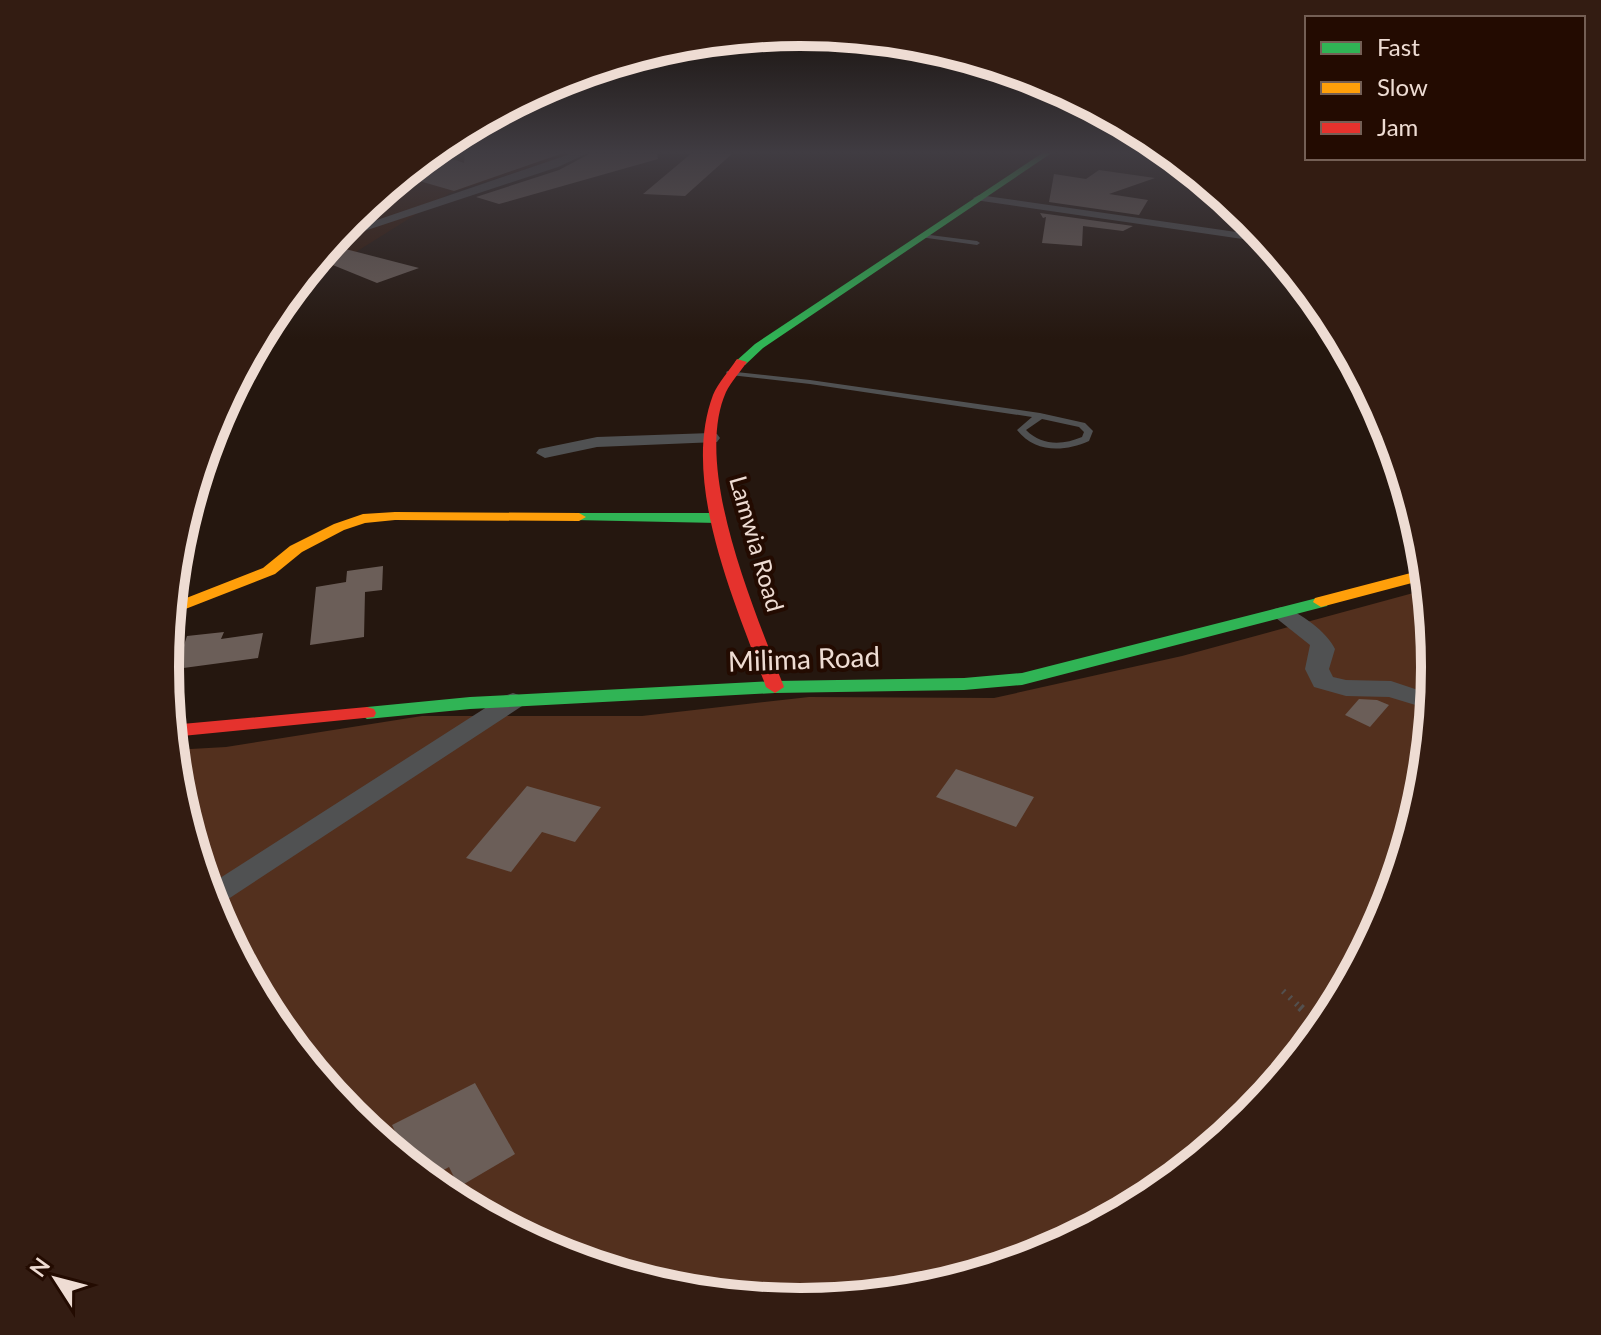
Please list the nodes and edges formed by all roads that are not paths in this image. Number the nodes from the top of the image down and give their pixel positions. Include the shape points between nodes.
1 (405, 214) edge
2 (955, 214) edge
3 (1098, 214) edge
4 (359, 230) edge
5 (1246, 235) edge
6 (922, 236) junction
7 (977, 243) dead end
8 (730, 373) junction
9 (1040, 416) junction
10 (711, 438) junction
11 (545, 453) dead end
12 (718, 518) junction
13 (1415, 577) edge
14 (182, 606) edge
15 (1282, 614) junction
16 (775, 687) junction
17 (1421, 699) edge
18 (513, 701) junction
19 (182, 730) edge
20 (221, 892) edge

1 - 4 street
2 - 6 street, Lamwia Road
3 - 5 street
6 - 7 lane
6 - 8 street, Lamwia Road via 759,346
8 - 9 lane
8 - 10 street, Lamwia Road via 721,386
9 - 9 lane via 1021,430 1034,441 1062,446 1086,439 1089,431 1082,425
10 - 11 street via 597,442
10 - 12 street, Lamwia Road via 708,456
12 - 14 street via 363,519 296,549 269,571
12 - 16 street, Lamwia Road
13 - 15 street, Milima Road
15 - 16 street, Milima Road via 1022,679
15 - 17 street via 1320,642 1317,669 1323,682 1391,689
16 - 18 street, Milima Road
18 - 19 street, Milima Road
18 - 20 street

